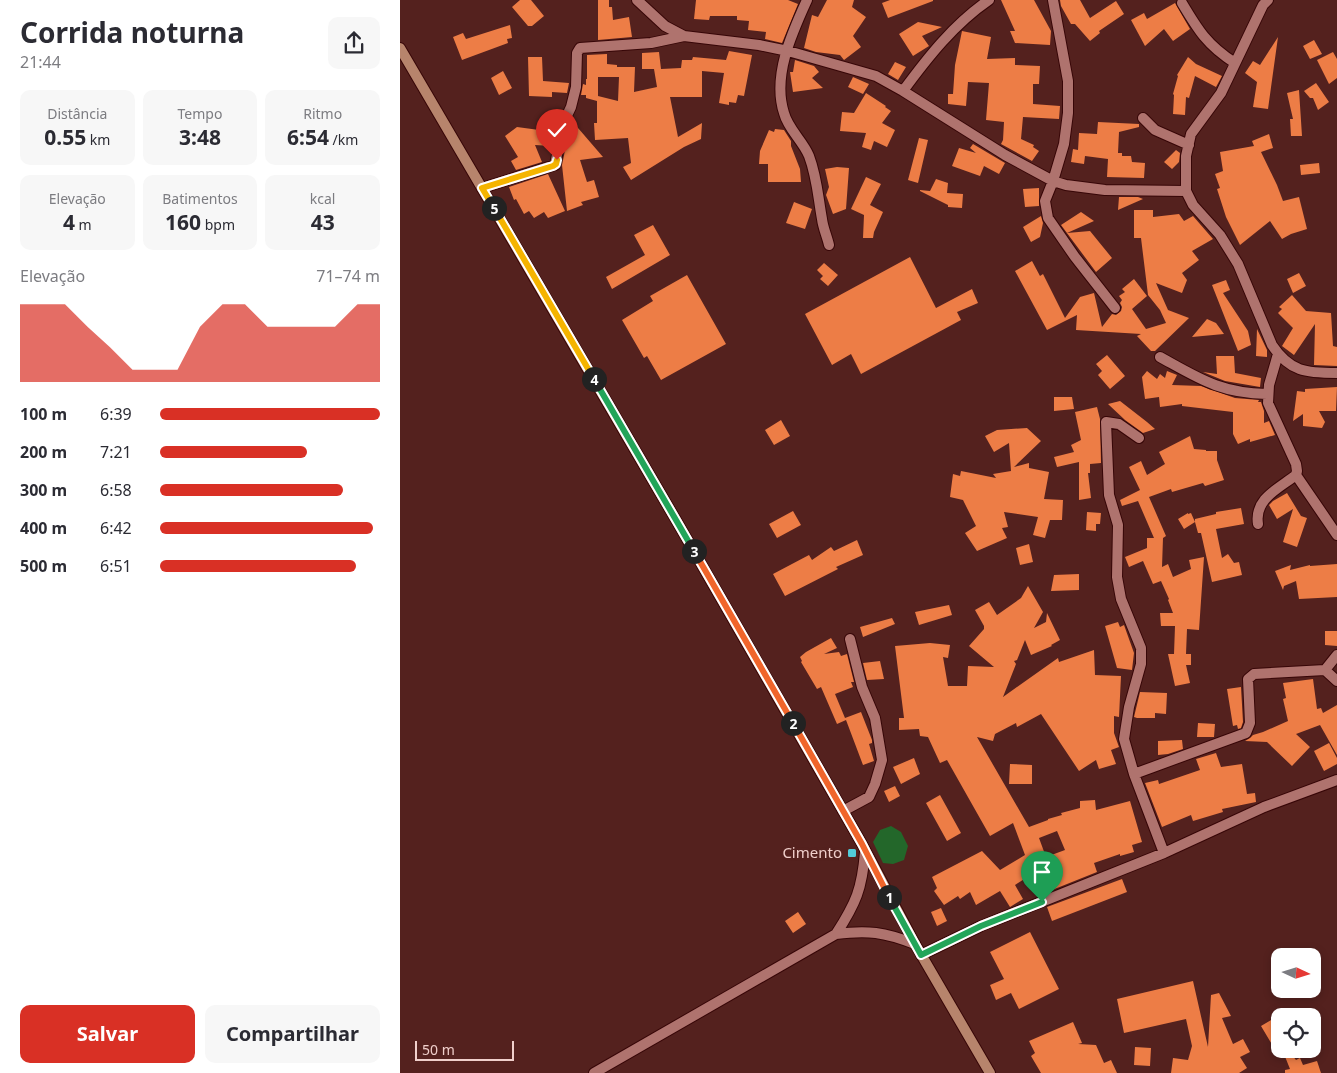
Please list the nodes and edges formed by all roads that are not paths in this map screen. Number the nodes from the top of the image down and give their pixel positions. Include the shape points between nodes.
1 (637, 0) edge
2 (807, 0) edge
3 (989, 0) edge
4 (1053, 0) edge
5 (1268, 0) edge
6 (1182, 3) dead end
7 (684, 36) junction
8 (400, 48) edge
9 (788, 51) junction
10 (1235, 63) junction
11 (903, 91) junction
12 (1143, 118) dead end
13 (1189, 146) junction
14 (1053, 181) junction
15 (482, 188) junction
16 (1186, 191) junction
17 (829, 245) dead end
18 (1115, 308) dead end
19 (1278, 354) junction
20 (1160, 357) dead end
21 (1337, 373) edge
22 (1267, 394) junction
23 (1140, 438) dead end
24 (1296, 475) junction
25 (1258, 524) dead end
26 (1337, 535) edge
27 (850, 639) dead end
28 (1337, 654) edge
29 (1325, 670) junction
30 (1337, 680) edge
31 (1134, 774) junction
32 (1337, 780) edge
33 (843, 811) junction
34 (865, 852) junction
35 (1164, 853) junction
36 (836, 934) junction
37 (915, 944) junction
38 (921, 955) junction
39 (594, 1073) edge
40 (990, 1073) edge

1 - 7 street via 665,26
2 - 9 street
3 - 11 street via 953,30
4 - 14 street via 1068,81 1064,144
5 - 10 street
6 - 10 street via 1209,43
7 - 9 street
7 - 15 street via 651,43 580,48 576,87 563,124 556,164
8 - 15 main road
9 - 11 street via 876,76
9 - 17 street via 780,87 784,114 808,154
10 - 13 street via 1221,93 1191,134
11 - 14 street
12 - 13 street via 1155,130
13 - 16 street
14 - 16 street via 1105,190
14 - 18 street via 1045,201 1048,218
15 - 33 main road
16 - 19 street via 1238,264
19 - 21 street via 1299,370
19 - 22 street
20 - 22 street via 1207,383 1246,394
22 - 24 street via 1268,403 1296,464
23 - 31 street via 1119,424 1106,422 1109,495 1118,524 1117,577 1121,599 1141,648 1141,664 1124,739
24 - 25 street via 1262,501 1257,509
24 - 26 street
27 - 33 street via 862,687 875,718 882,760 869,797
28 - 29 street
29 - 30 street
29 - 31 street via 1254,674 1248,679 1250,724 1246,733
31 - 35 street
32 - 35 street via 1264,807
33 - 34 main road
34 - 36 street via 860,889 852,910
34 - 37 main road
35 - 38 street via 981,926
36 - 37 street via 879,933
36 - 39 street
37 - 38 main road
38 - 40 main road

